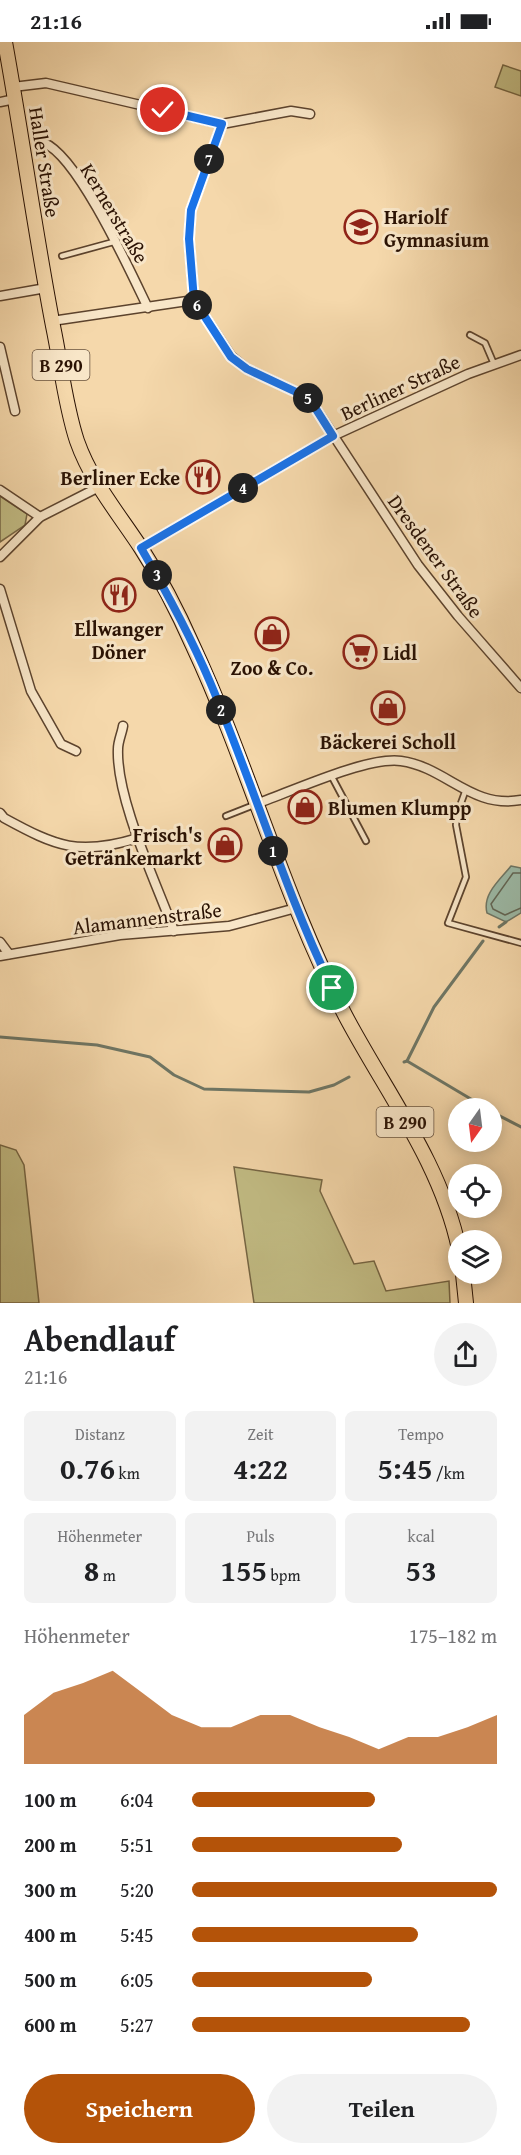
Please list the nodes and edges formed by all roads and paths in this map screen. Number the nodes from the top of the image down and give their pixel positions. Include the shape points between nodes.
1 (5, 42) edge
2 (14, 93) junction
3 (0, 102) edge
4 (310, 114) dead end
5 (222, 124) junction
6 (44, 143) dead end
7 (117, 241) junction
8 (62, 256) dead end
9 (46, 288) junction
10 (0, 296) edge
11 (194, 300) junction
12 (148, 308) junction
13 (52, 321) junction
14 (470, 335) dead end
15 (0, 347) edge
16 (521, 355) edge
17 (494, 364) junction
18 (15, 411) dead end
19 (333, 436) junction
20 (99, 487) junction
21 (0, 490) edge
22 (40, 517) junction
23 (141, 548) junction
24 (0, 557) edge
25 (0, 589) edge
26 (521, 688) edge
27 (123, 726) dead end
28 (76, 751) dead end
29 (332, 777) junction
30 (465, 792) junction
31 (521, 800) edge
32 (256, 804) junction
33 (0, 813) edge
34 (226, 816) dead end
35 (138, 838) junction
36 (366, 841) dead end
37 (296, 908) junction
38 (174, 931) junction
39 (0, 942) edge
40 (521, 943) edge
41 (4, 955) edge
42 (454, 1230) edge
43 (465, 1284) edge
44 (466, 1303) edge

1 - 2 main road, Haller Straße / B 290
2 - 3 street
2 - 5 street via 46,82
2 - 9 main road, Haller Straße / B 290
4 - 5 street via 291,111
5 - 11 street via 191,210
6 - 7 street, Kernerstraße via 56,150
7 - 8 lane
7 - 12 street, Kernerstraße
9 - 10 street
9 - 13 main road, Haller Straße / B 290
11 - 12 street
11 - 19 street, Dresdener Straße via 231,357 264,378 309,398
12 - 13 street
13 - 20 main road, Haller Straße / B 290 via 71,421
14 - 17 lane via 485,343
15 - 18 street
16 - 17 street, Berliner Straße
17 - 19 street, Berliner Straße
19 - 23 street, Berliner Straße
19 - 26 street, Dresdener Straße via 418,565
20 - 22 street
20 - 23 main road, Haller Straße / B 290
21 - 22 street
22 - 24 street
23 - 32 main road, Haller Straße / B 290 via 170,596 210,682
25 - 28 street via 31,691 61,744
27 - 35 street via 118,748
29 - 30 street via 371,763 398,760 424,766
29 - 32 street
29 - 36 lane
30 - 31 street via 489,800
30 - 40 lane via 456,825 466,877 448,923
32 - 34 lane
32 - 37 main road, Haller Straße / B 290
33 - 35 street via 46,841 79,849 110,847
35 - 38 street
37 - 38 street, Alamannenstraße via 229,926
37 - 42 main road, Haller Straße / B 290 via 344,1013 434,1172
38 - 41 street, Alamannenstraße via 120,935
39 - 41 street
43 - 44 main road

